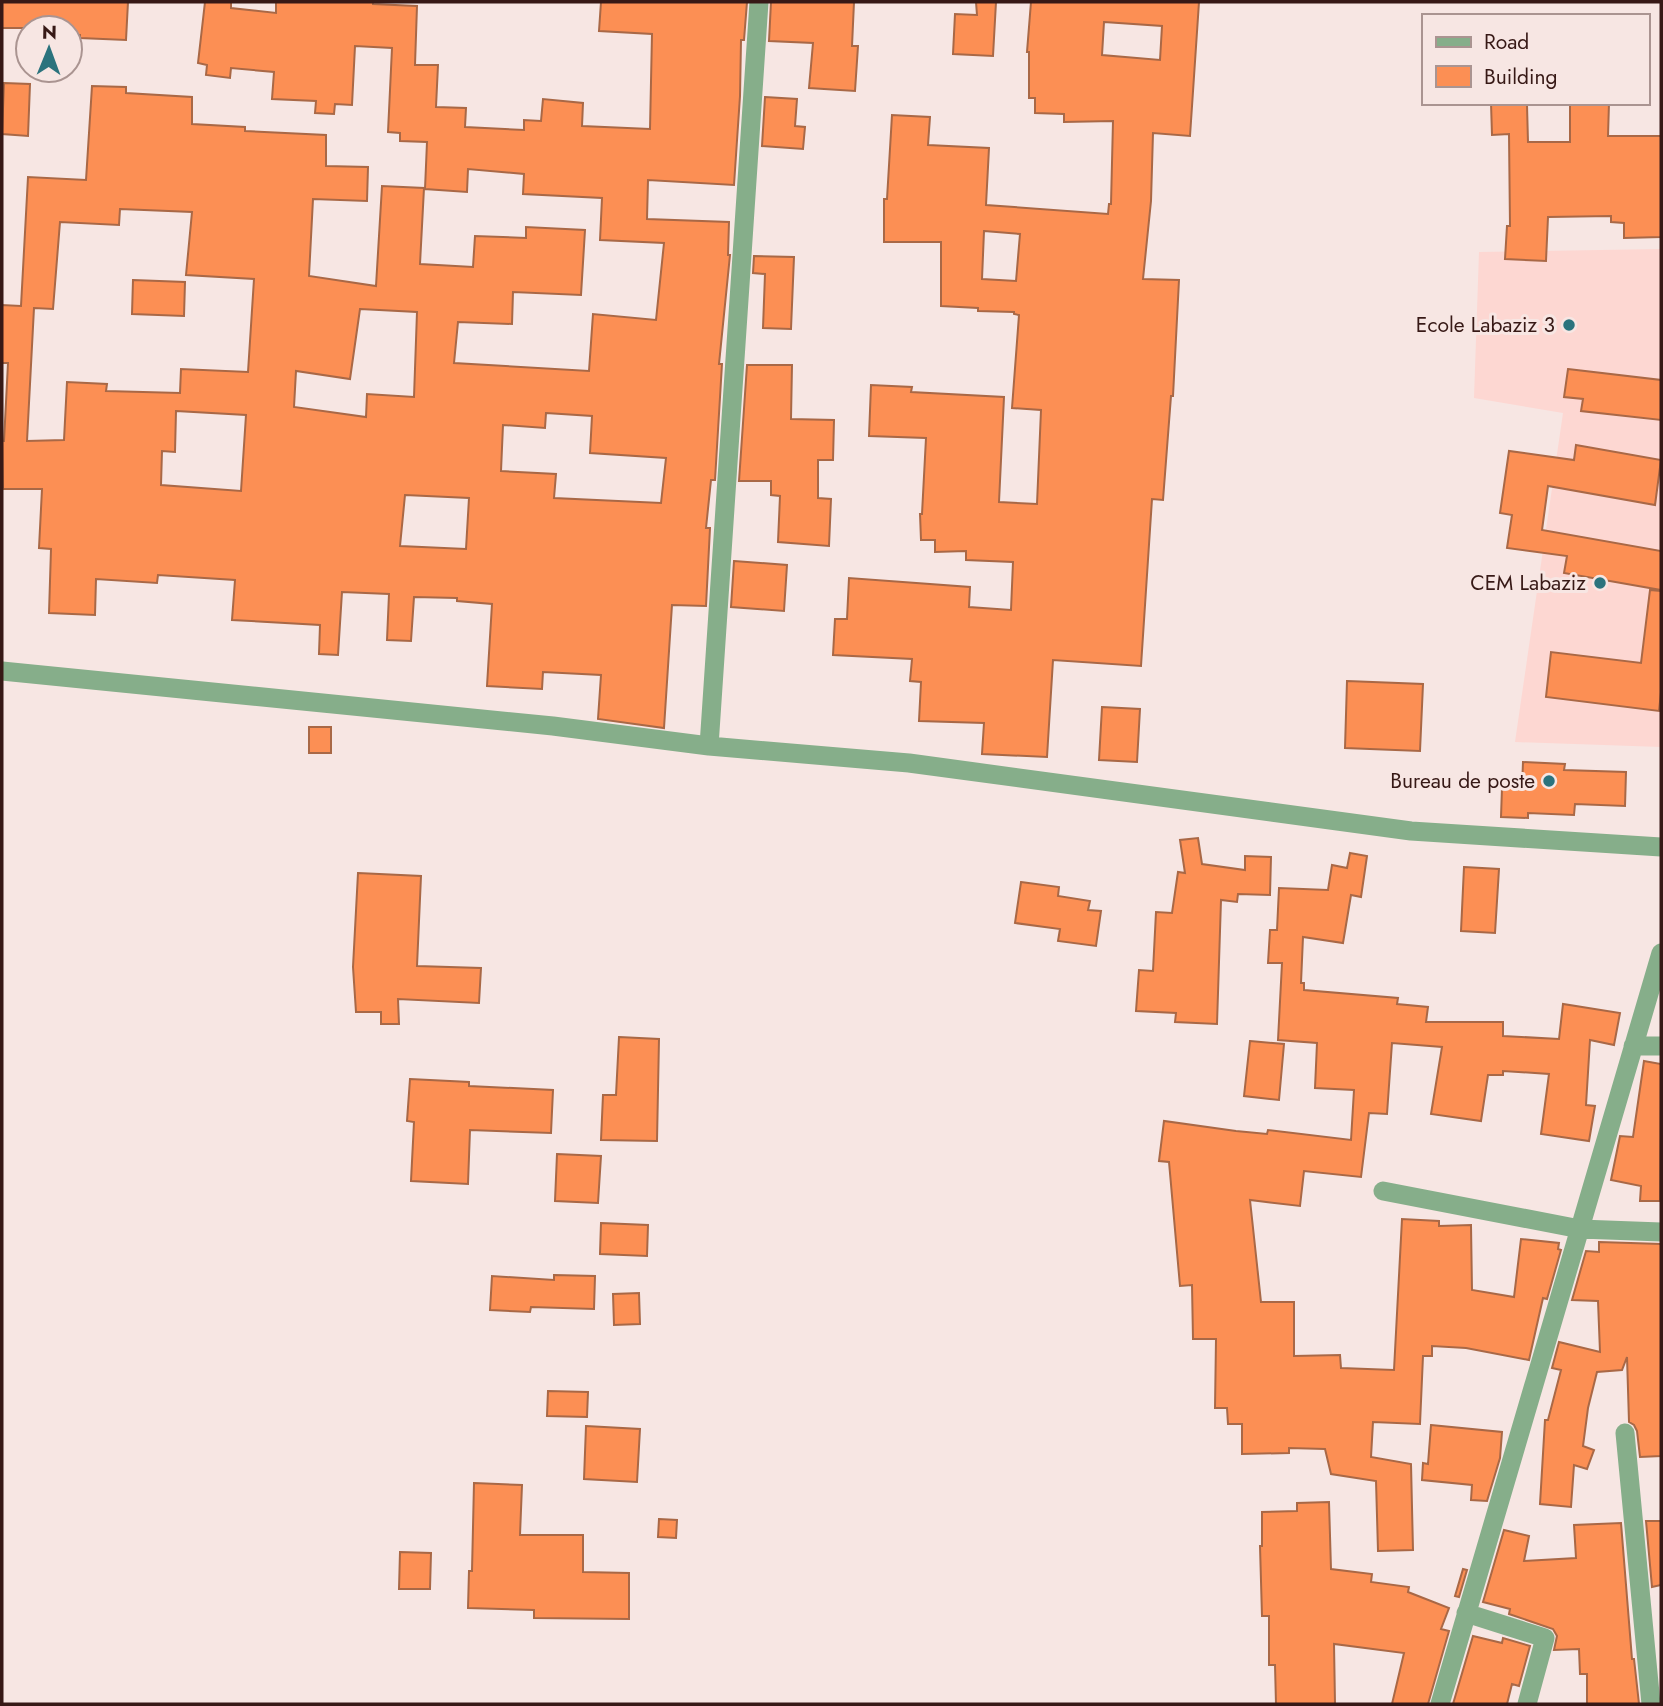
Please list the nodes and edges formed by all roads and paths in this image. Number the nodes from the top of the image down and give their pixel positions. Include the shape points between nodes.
1 (759, 2) edge
2 (2, 671) edge
3 (709, 746) junction
4 (1661, 848) edge
5 (1661, 953) edge
6 (1633, 1046) junction
7 (1661, 1046) edge
8 (1383, 1191) dead end
9 (1580, 1229) junction
10 (1661, 1232) edge
11 (1625, 1433) dead end
12 (1466, 1613) junction
13 (1440, 1704) edge
14 (1527, 1704) edge
15 (1651, 1704) edge

1 - 3 street
2 - 3 street
3 - 4 street via 908,762 1411,831
5 - 6 street
6 - 7 street
6 - 9 street
8 - 9 street
9 - 10 street
9 - 12 street
11 - 15 street
12 - 13 street
12 - 14 street via 1545,1638

